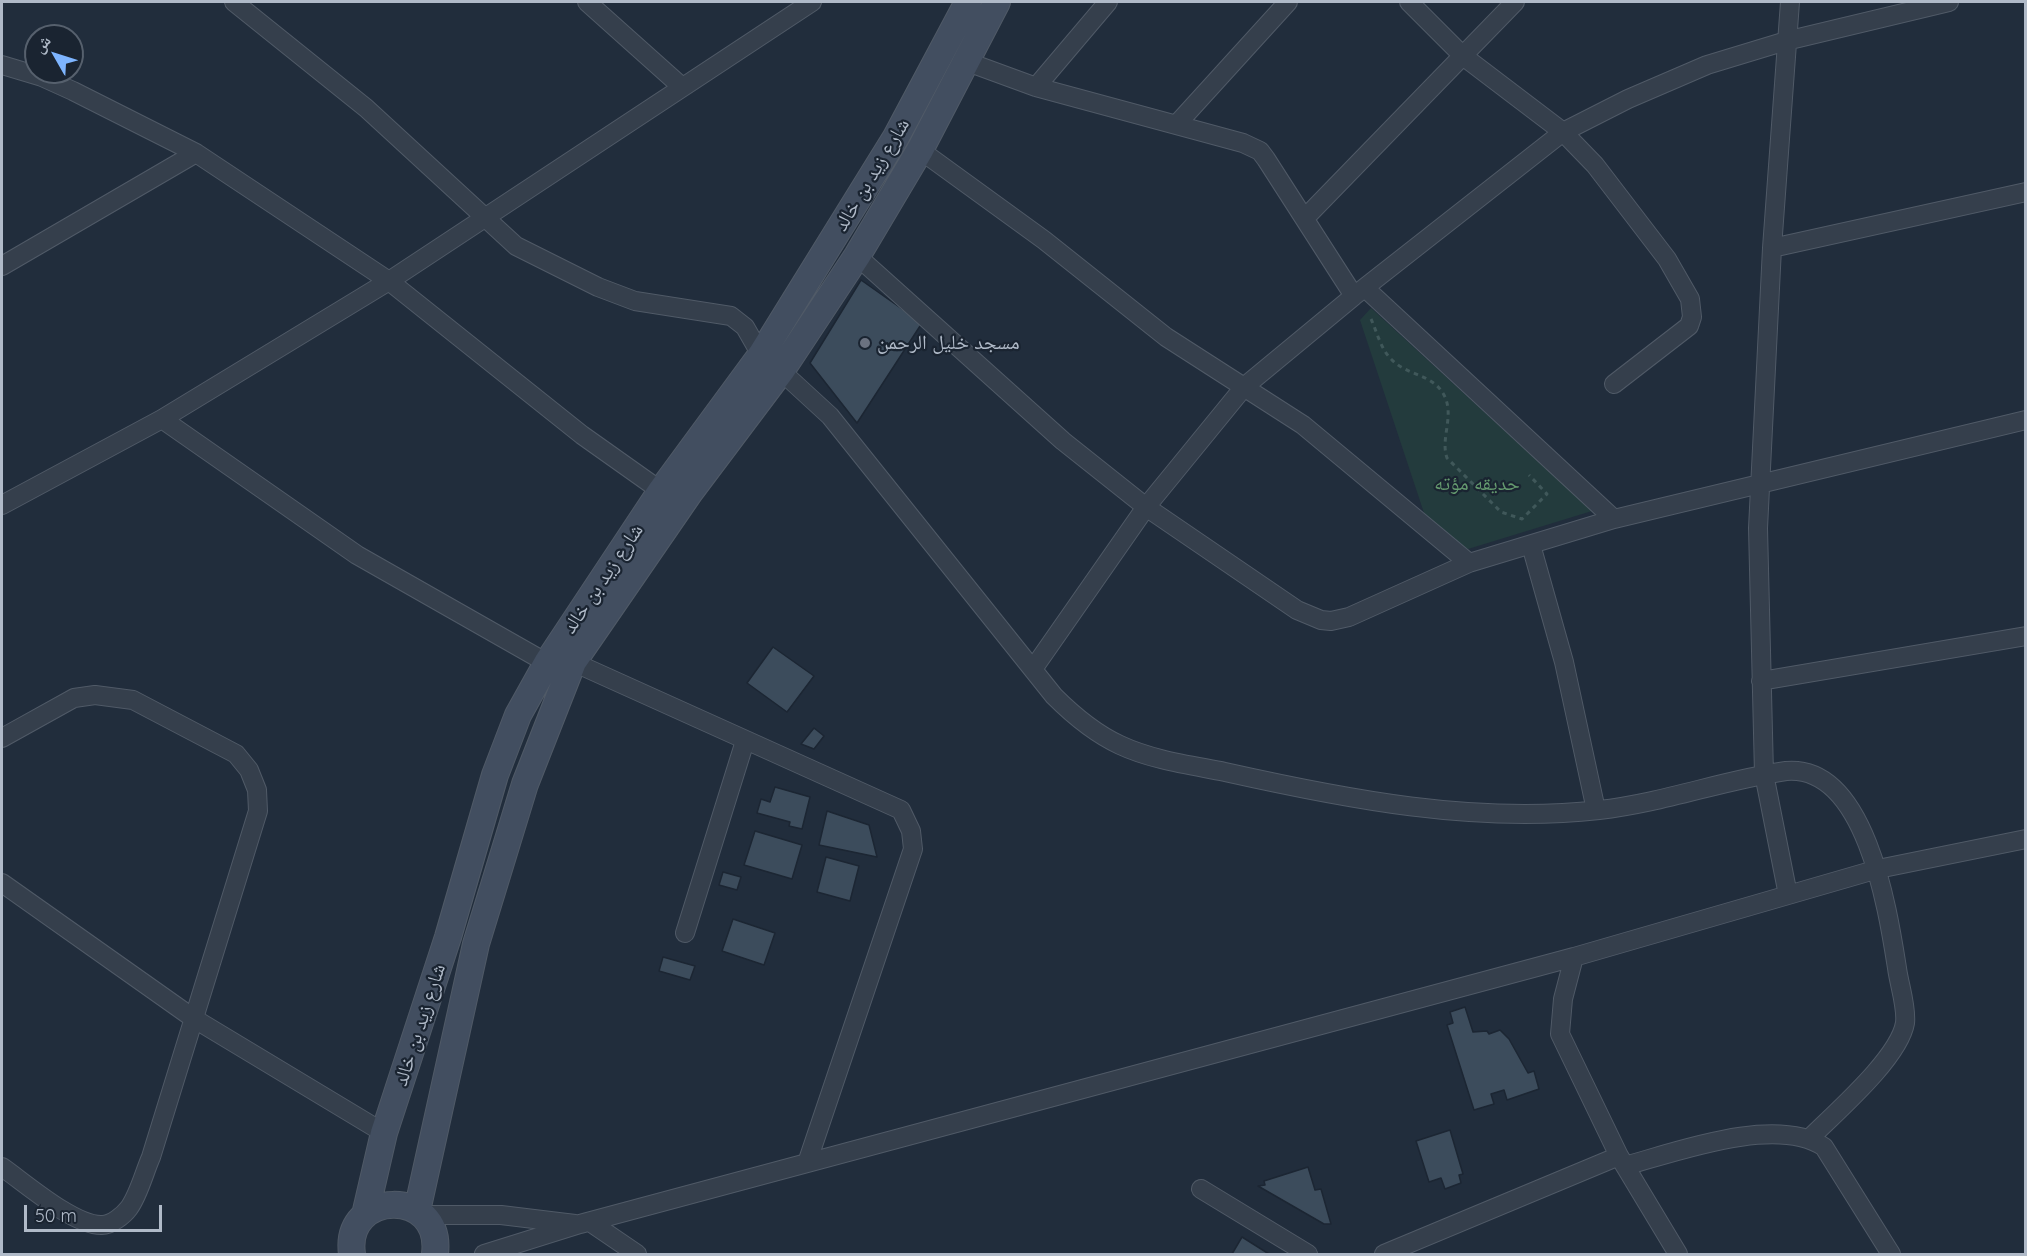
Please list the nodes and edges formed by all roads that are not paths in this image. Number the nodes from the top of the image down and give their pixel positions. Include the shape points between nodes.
1 (234, 2) edge
2 (587, 2) edge
3 (812, 2) edge
4 (968, 2) edge
5 (997, 2) edge
6 (1108, 2) edge
7 (1288, 2) edge
8 (1409, 2) edge
9 (1515, 2) edge
10 (1790, 2) edge
11 (1949, 2) edge
12 (1786, 41) junction
13 (1463, 56) junction
14 (965, 61) junction
15 (2, 65) edge
16 (682, 87) junction
17 (1036, 87) junction
18 (1177, 124) junction
19 (1563, 132) junction
20 (920, 150) junction
21 (196, 153) junction
22 (2025, 192) edge
23 (1306, 218) junction
24 (484, 219) junction
25 (1772, 248) junction
26 (857, 256) junction
27 (2, 266) edge
28 (389, 281) junction
29 (1360, 292) junction
30 (761, 356) junction
31 (781, 372) junction
32 (1614, 384) dead end
33 (1244, 387) junction
34 (162, 419) junction
35 (2025, 420) edge
36 (1761, 484) junction
37 (661, 491) junction
38 (2, 506) edge
39 (1146, 507) junction
40 (1614, 519) junction
41 (1531, 544) junction
42 (1469, 563) junction
43 (2025, 636) edge
44 (573, 662) junction
45 (547, 663) junction
46 (1033, 669) junction
47 (1761, 681) junction
48 (2, 738) edge
49 (746, 741) junction
50 (1764, 774) junction
51 (1596, 810) junction
52 (2025, 839) edge
53 (1878, 869) junction
54 (2, 883) edge
55 (1788, 895) junction
56 (685, 933) dead end
57 (1574, 957) junction
58 (193, 1018) junction
59 (384, 1133) junction
60 (1810, 1138) junction
61 (1622, 1161) junction
62 (807, 1163) junction
63 (2, 1167) edge
64 (1201, 1189) dead end
65 (420, 1213) junction
66 (365, 1215) junction
67 (585, 1223) junction
68 (352, 1254) edge
69 (435, 1254) edge
70 (484, 1254) edge
71 (638, 1254) edge
72 (1308, 1254) edge
73 (1384, 1254) edge
74 (1678, 1254) edge
75 (1891, 1254) edge

1 - 24 street via 382,123
2 - 16 street
3 - 16 street
4 - 30 main road, شارع زيد بن خالد via 897,137
5 - 14 main road, شارع زيد بن خالد
6 - 17 street
7 - 18 street
8 - 13 street
9 - 13 street
10 - 12 street
11 - 12 street
12 - 19 street via 1707,65
12 - 25 street
13 - 19 street
13 - 23 street
14 - 17 street
14 - 20 main road, شارع زيد بن خالد
15 - 21 street via 74,91
16 - 24 street
17 - 18 street
18 - 23 street via 1243,142 1260,151
19 - 29 street
19 - 32 street via 1595,165 1666,259 1692,308 1689,326
20 - 26 main road, شارع زيد بن خالد
20 - 33 street via 1044,240 1166,337
21 - 27 street
21 - 28 street
22 - 25 street
23 - 29 street
24 - 28 street
24 - 30 street via 528,254 616,295 654,305 731,316 745,327
25 - 36 street
26 - 31 main road, شارع زيد بن خالد
26 - 39 street via 1063,441
28 - 34 street
28 - 37 street via 582,435
29 - 33 street
29 - 40 street
30 - 37 main road, شارع زيد بن خالد
31 - 44 main road, شارع زيد بن خالد via 690,492
31 - 46 street via 830,416
33 - 39 street
33 - 42 street via 1312,431
34 - 38 street
34 - 45 street via 357,555
35 - 36 street
36 - 40 street
36 - 47 street
37 - 45 main road, شارع زيد بن خالد
39 - 42 street via 1274,596 1321,620 1349,617
39 - 46 street
40 - 41 street
41 - 42 street
41 - 51 street via 1564,662
43 - 47 street
44 - 49 street
44 - 65 main road, شارع زيد بن خالد via 525,784 476,944
45 - 59 main road, شارع زيد بن خالد via 518,715 495,775 448,937
46 - 51 street via 1076,717 1113,741 1141,753 1339,798 1495,814
47 - 50 street
48 - 58 street via 74,698 114,696 133,700 236,754 249,770 257,790 258,811
49 - 56 street
49 - 62 street via 901,810 911,831 913,849
50 - 51 street via 1632,806
50 - 53 street via 1799,770 1825,780 1851,811
50 - 55 street
52 - 53 street
53 - 55 street
53 - 60 street via 1905,1021 1896,1046
54 - 58 street
55 - 57 street
57 - 61 street via 1563,999 1560,1034
57 - 62 street
58 - 59 street
58 - 63 street via 151,1157 129,1208 120,1217 104,1225 90,1224
59 - 66 main road, شارع زيد بن خالد
60 - 61 street via 1741,1136
60 - 75 street via 1824,1147
61 - 73 street
61 - 74 street
62 - 67 street
64 - 72 street
65 - 66 main road via 390,1204
65 - 67 street
65 - 69 main road via 434,1232
66 - 68 main road, شارع زيد بن خالد via 353,1234
67 - 70 street
67 - 71 street

